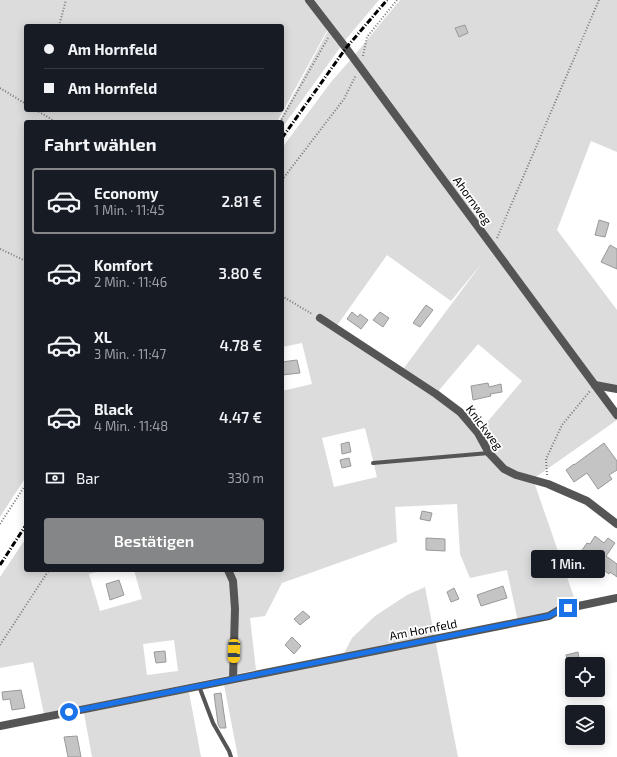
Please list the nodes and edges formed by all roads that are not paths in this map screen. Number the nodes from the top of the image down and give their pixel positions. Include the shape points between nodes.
1 (309, 0) edge
2 (320, 318) road end
3 (595, 385) junction
4 (617, 389) edge
5 (617, 415) edge
6 (489, 453) junction
7 (373, 463) dead end
8 (617, 524) edge
9 (229, 572) edge
10 (617, 598) edge
11 (233, 679) junction
12 (199, 686) junction
13 (0, 726) edge
14 (231, 757) edge

1 - 3 street, Ahornweg
2 - 6 street, Knickweg via 460,412 478,433
3 - 4 street
3 - 5 street, Ahornweg
6 - 7 lane
6 - 8 street, Knickweg via 504,469 548,484 586,501
9 - 11 street via 233,581 235,609
10 - 11 street, Am Hornfeld via 559,610 549,616
11 - 12 street, Am Hornfeld
12 - 13 street, Am Hornfeld
12 - 14 lane via 213,723

